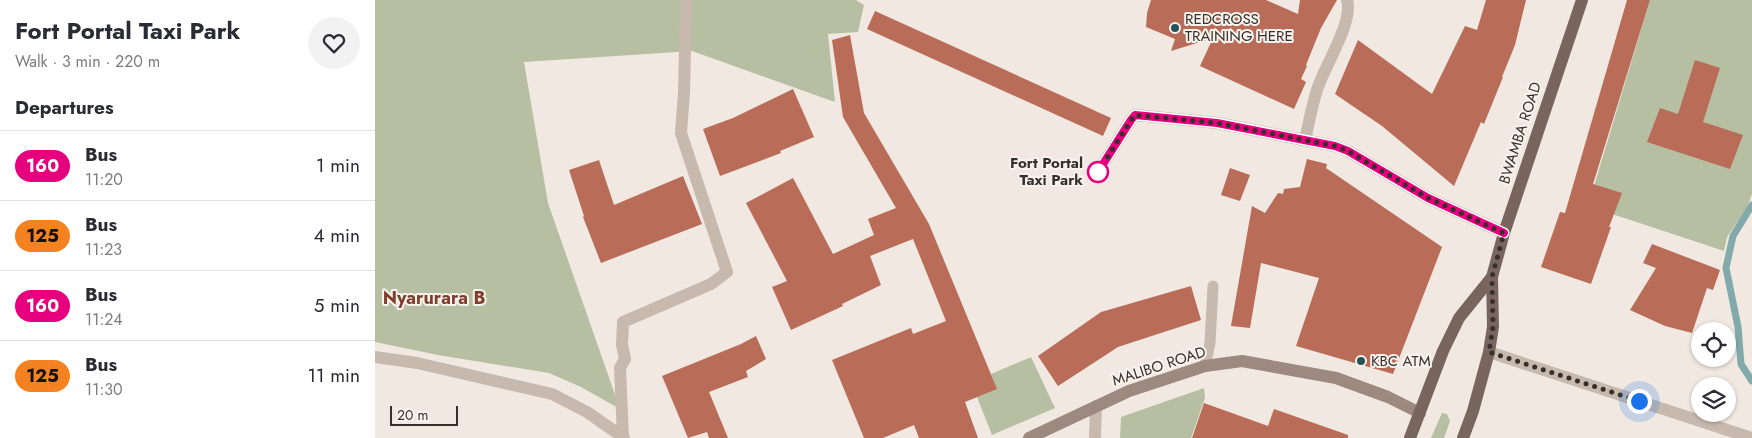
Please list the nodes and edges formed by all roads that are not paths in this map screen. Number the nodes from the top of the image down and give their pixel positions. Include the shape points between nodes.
1 (686, 0) edge
2 (1347, 0) edge
3 (1581, 0) edge
4 (1305, 140) junction
5 (1098, 172) dead end
6 (1504, 233) junction
7 (1492, 277) junction
8 (1213, 286) dead end
9 (1489, 352) junction
10 (375, 357) edge
11 (1205, 366) junction
12 (1096, 406) junction
13 (1420, 413) junction
14 (623, 438) edge
15 (1029, 438) edge
16 (1095, 438) edge
17 (1410, 438) edge
18 (1463, 438) edge
19 (1752, 438) edge

1 - 14 street via 681,133 727,272 711,284 623,322 625,359 620,368
2 - 4 street via 1345,26 1317,88
3 - 6 main road, BWAMBA ROAD
4 - 5 street via 1217,123 1135,115
4 - 6 street via 1348,151 1428,198
6 - 7 main road, BWAMBA ROAD
7 - 9 main road, BWAMBA ROAD via 1493,327
7 - 13 main road, BWAMBA ROAD via 1459,318
8 - 11 lane via 1210,342
9 - 18 main road, BWAMBA ROAD
9 - 19 street
10 - 14 street via 417,363 551,394 587,412
11 - 12 street, MALIBO ROAD via 1129,391
11 - 13 street, MALIBO ROAD via 1242,361 1337,378 1389,397
12 - 15 street, MALIBO ROAD
12 - 16 street
13 - 17 main road, BWAMBA ROAD

